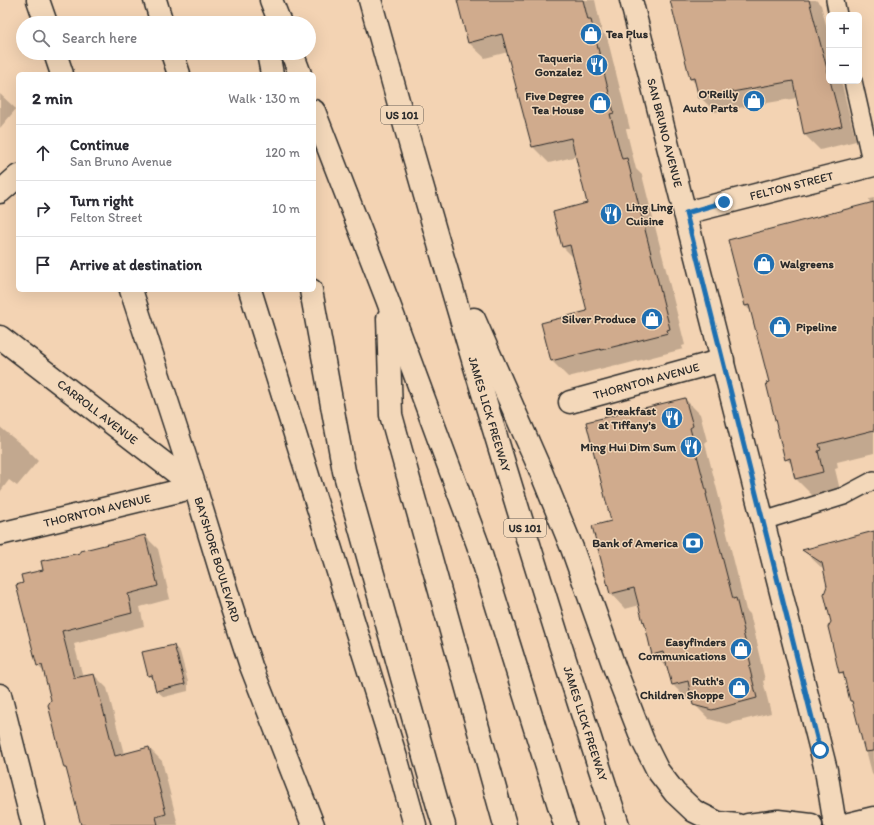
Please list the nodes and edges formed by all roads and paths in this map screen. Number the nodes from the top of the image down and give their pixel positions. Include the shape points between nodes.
1 (38, 0) edge
2 (155, 0) edge
3 (259, 0) edge
4 (271, 0) edge
5 (370, 0) edge
6 (631, 0) edge
7 (835, 0) edge
8 (837, 12) edge
9 (44, 16) edge
10 (160, 16) edge
11 (262, 16) edge
12 (277, 16) edge
13 (57, 60) edge
14 (174, 60) edge
15 (269, 60) edge
16 (295, 60) edge
17 (61, 72) edge
18 (178, 72) edge
19 (272, 72) edge
20 (299, 72) edge
21 (854, 84) edge
22 (316, 116) edge
23 (873, 165) edge
24 (16, 178) edge
25 (0, 192) edge
26 (686, 213) junction
27 (435, 231) junction
28 (132, 292) edge
29 (251, 292) edge
30 (311, 292) edge
31 (387, 299) junction
32 (0, 337) edge
33 (723, 360) junction
34 (570, 402) dead end
35 (874, 480) edge
36 (195, 487) junction
37 (763, 521) junction
38 (0, 534) edge
39 (0, 695) edge
40 (398, 764) junction
41 (874, 818) edge
42 (441, 819) edge
43 (33, 825) edge
44 (313, 825) edge
45 (415, 825) edge
46 (422, 825) edge
47 (505, 825) edge
48 (566, 825) edge
49 (618, 825) edge
50 (737, 825) edge
51 (748, 825) edge
52 (810, 825) edge
53 (835, 825) edge
54 (845, 825) edge

1 - 9 main road
2 - 10 main road
3 - 11 main road
4 - 12 main road
5 - 27 main road, JAMES LICK FREEWAY / US 101
6 - 26 main road, SAN BRUNO AVENUE
7 - 8 lane
13 - 17 main road
14 - 18 main road
15 - 19 main road
16 - 20 main road
21 - 23 lane
22 - 31 main road
23 - 26 main road, FELTON STREET
24 - 25 main road
26 - 33 main road, SAN BRUNO AVENUE
27 - 49 main road, JAMES LICK FREEWAY / US 101
27 - 50 main road via 539,467 572,548 643,741 658,771 675,793 694,811 718,823
28 - 36 main road, BAYSHORE BOULEVARD
29 - 40 main road
30 - 42 main road via 344,471
31 - 47 main road via 391,415
31 - 48 main road via 478,545
32 - 36 main road, CARROLL AVENUE
33 - 34 main road, THORNTON AVENUE
33 - 37 main road, SAN BRUNO AVENUE
35 - 37 lane via 844,496
36 - 38 main road, THORNTON AVENUE
36 - 44 main road, BAYSHORE BOULEVARD via 251,666
37 - 53 main road, SAN BRUNO AVENUE via 826,770
39 - 43 main road
40 - 45 main road
40 - 46 main road
41 - 54 main road
51 - 52 main road via 778,821

